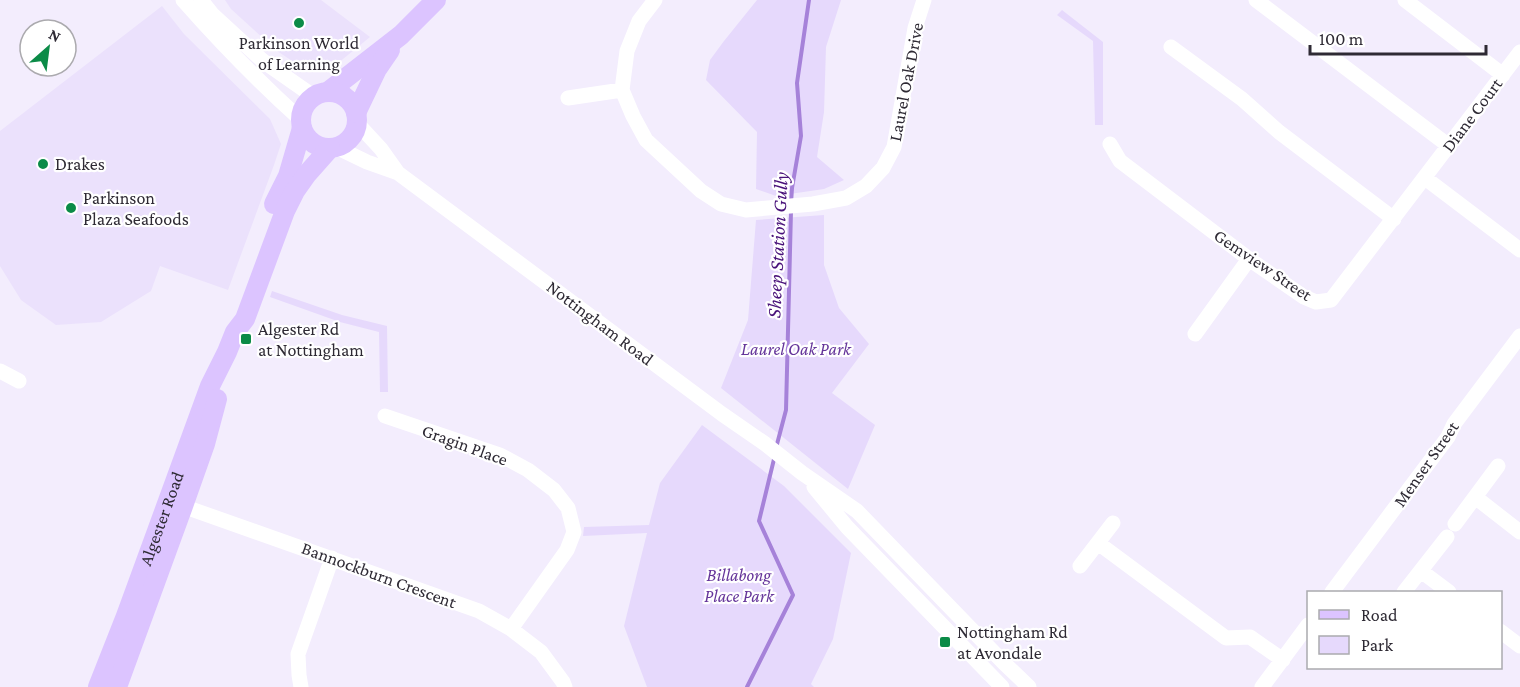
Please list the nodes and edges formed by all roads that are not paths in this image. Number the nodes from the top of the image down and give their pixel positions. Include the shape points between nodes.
1 (183, 0) edge
2 (201, 0) edge
3 (436, 0) edge
4 (655, 0) edge
5 (924, 0) edge
6 (1256, 0) edge
7 (1405, 0) edge
8 (401, 35) junction
9 (1171, 47) dead end
10 (1520, 52) edge
11 (1503, 75) junction
12 (622, 90) junction
13 (321, 93) junction
14 (568, 98) dead end
15 (356, 118) junction
16 (301, 123) junction
17 (1110, 144) dead end
18 (1449, 146) junction
19 (333, 147) junction
20 (398, 173) junction
21 (1425, 178) junction
22 (1394, 219) junction
23 (1520, 250) edge
24 (1250, 259) junction
25 (235, 332) junction
26 (1195, 334) dead end
27 (1517, 346) edge
28 (0, 371) edge
29 (19, 381) dead end
30 (386, 416) dead end
31 (1498, 466) dead end
32 (802, 473) junction
33 (1475, 497) junction
34 (175, 503) junction
35 (1113, 524) dead end
36 (1520, 532) edge
37 (1098, 543) junction
38 (332, 558) junction
39 (1080, 566) dead end
40 (1421, 571) junction
41 (1333, 591) edge
42 (1405, 591) edge
43 (1448, 591) edge
44 (1307, 626) edge
45 (511, 629) junction
46 (1502, 632) edge
47 (1520, 646) edge
48 (1283, 660) junction
49 (1004, 663) junction
50 (992, 684) edge
51 (98, 687) edge
52 (117, 687) edge
53 (301, 687) edge
54 (566, 687) edge
55 (1029, 687) edge
56 (1262, 687) edge

1 - 16 street
2 - 13 street via 263,61
3 - 8 main road
4 - 12 street via 639,21 627,51
5 - 12 street, Laurel Oak Drive via 915,28 894,147 883,168 866,186 846,198 746,210 721,204 700,191 646,140
6 - 18 street
7 - 11 street
8 - 13 main road
8 - 15 main road via 377,69
9 - 22 street
10 - 11 street, Diane Court
11 - 18 street, Diane Court
12 - 14 street
13 - 15 main road via 346,97
13 - 16 main road via 307,102
15 - 19 main road via 350,138
15 - 20 street, Nottingham Road
16 - 19 main road via 312,143
16 - 25 main road, Algester Road via 288,176 261,238 236,316
17 - 24 street, Gemview Street via 1120,161
18 - 21 street, Diane Court
19 - 20 street, Nottingham Road
19 - 25 main road, Algester Road via 295,191 244,319
20 - 32 street, Nottingham Road
21 - 22 street, Gemview Street
21 - 23 street
22 - 24 street, Gemview Street via 1331,300 1316,302 1304,297
24 - 26 street
25 - 34 main road, Algester Road via 205,444
27 - 41 street, Menser Street via 1454,424
28 - 29 street
30 - 45 street, Gragin Place via 500,455 554,490 567,508 574,532 567,550
31 - 33 street
32 - 49 street, Nottingham Road via 857,511
32 - 50 street, Nottingham Road
33 - 36 street
33 - 40 street
34 - 38 street, Bannockburn Crescent
34 - 51 main road, Algester Road
34 - 52 main road, Algester Road
35 - 37 street
37 - 39 street
37 - 48 street via 1226,639 1250,637
38 - 45 street, Bannockburn Crescent via 479,611
38 - 53 street via 298,654
40 - 42 street
40 - 43 street
44 - 48 street
45 - 54 street, Bannockburn Crescent via 541,652
46 - 47 street
48 - 56 street
49 - 50 street
49 - 55 street, Nottingham Road

